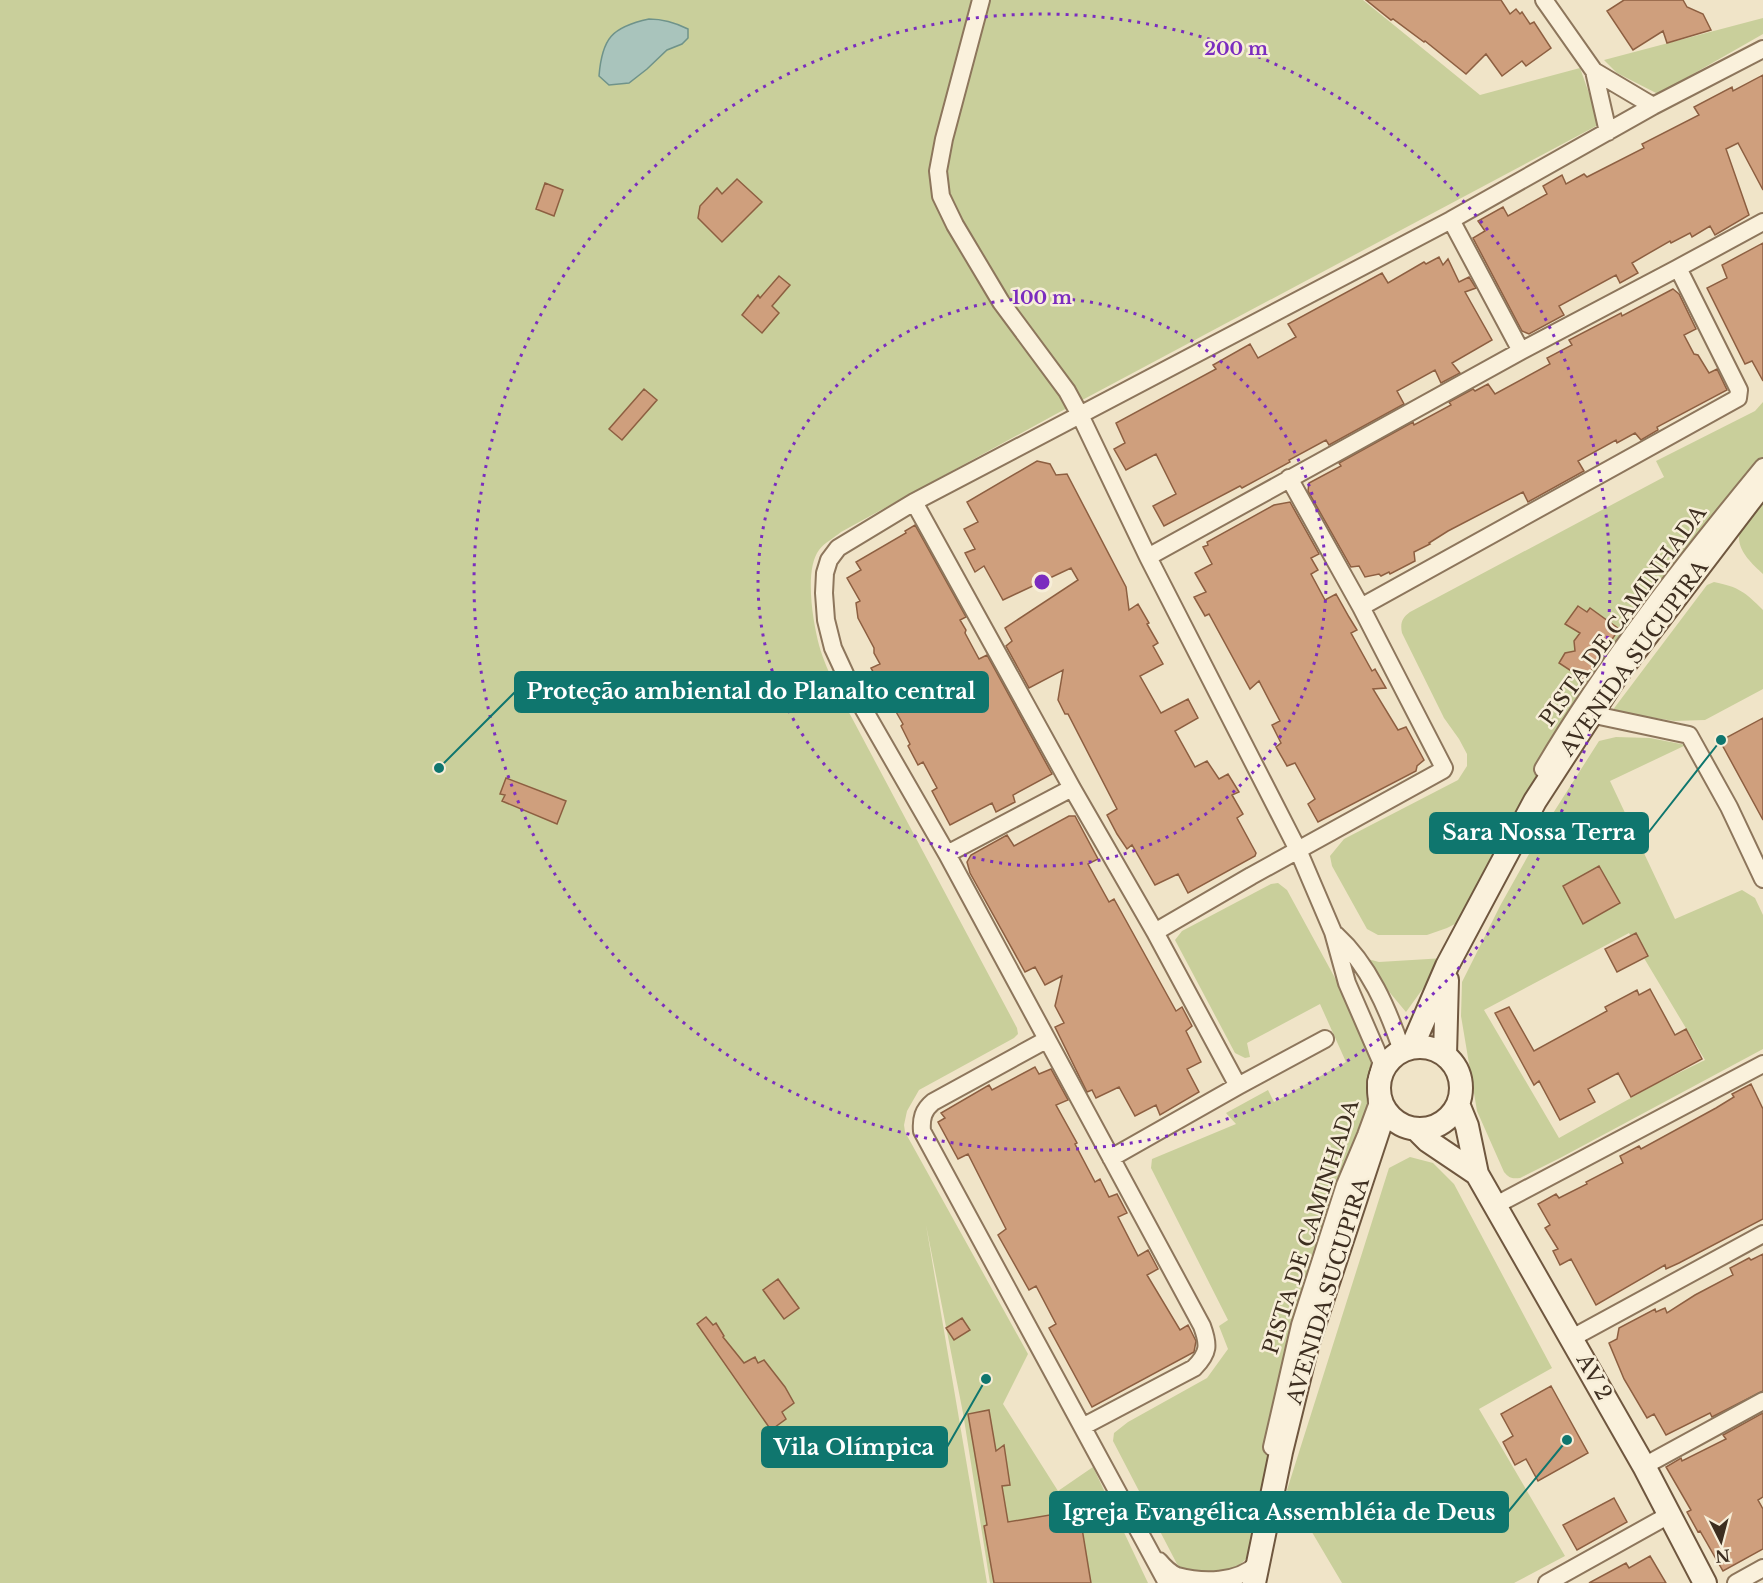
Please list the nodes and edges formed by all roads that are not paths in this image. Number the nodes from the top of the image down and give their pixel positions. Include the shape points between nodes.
1 (981, 0) edge
2 (1544, 0) edge
3 (1763, 49) edge
4 (1594, 71) junction
5 (1653, 105) junction
6 (1608, 132) junction
7 (1450, 220) junction
8 (1763, 222) edge
9 (1678, 268) junction
10 (1521, 351) junction
11 (1080, 415) junction
12 (1763, 467) edge
13 (1289, 478) junction
14 (1763, 483) edge
15 (914, 502) junction
16 (1148, 557) junction
17 (1361, 607) junction
18 (1590, 714) junction
19 (1072, 788) junction
20 (1298, 850) junction
21 (946, 854) junction
22 (1763, 879) edge
23 (1459, 924) dead end
24 (1155, 932) junction
25 (1333, 932) junction
26 (1447, 966) junction
27 (1326, 1039) dead end
28 (1046, 1040) junction
29 (1445, 1055) junction
30 (1395, 1056) junction
31 (1763, 1064) edge
32 (1238, 1086) junction
33 (1458, 1104) junction
34 (1385, 1110) junction
35 (1412, 1128) junction
36 (1375, 1140) junction
37 (1111, 1158) junction
38 (1477, 1174) junction
39 (1496, 1204) junction
40 (1763, 1234) edge
41 (1572, 1338) junction
42 (1763, 1401) edge
43 (1084, 1426) junction
44 (1644, 1466) junction
45 (1669, 1515) junction
46 (1152, 1555) junction
47 (1763, 1568) edge
48 (1251, 1576) edge
49 (1167, 1583) edge
50 (1547, 1583) edge
51 (1705, 1583) edge
52 (1736, 1583) edge

1 - 11 street via 944,139 938,171 941,196 1001,302 1067,391
2 - 4 street
3 - 5 street
4 - 5 street
4 - 6 street
5 - 6 street
6 - 7 street
7 - 10 street
7 - 11 street
8 - 9 street
9 - 10 street
9 - 17 street via 1739,390 1738,398
10 - 13 street
11 - 15 street
11 - 16 street
12 - 23 street, PISTA DE CAMINHADA via 1690,557 1572,721 1509,827
13 - 16 street
13 - 17 street
14 - 18 street, AVENIDA SUCUPIRA
15 - 19 street
15 - 21 street via 838,548 829,560 825,573 826,620 833,648 852,688
16 - 20 street
17 - 20 street via 1444,770
18 - 22 street via 1689,735
18 - 26 street, AVENIDA SUCUPIRA via 1534,801
19 - 21 street
19 - 24 street
20 - 24 street
20 - 25 street
21 - 28 street
24 - 32 street
25 - 30 street via 1347,983
25 - 30 street via 1367,973 1393,1021
26 - 29 street, AVENIDA SUCUPIRA
26 - 30 street, AVENIDA SUCUPIRA
27 - 32 street
28 - 37 street
28 - 43 street via 933,1102 923,1114 922,1131
29 - 30 street via 1430,1047
29 - 33 street via 1460,1077
30 - 34 street via 1379,1080
30 - 48 street, PISTA DE CAMINHADA via 1376,1082 1377,1105 1344,1185 1300,1325 1280,1404
31 - 39 street
32 - 37 street
33 - 35 street via 1441,1123
33 - 38 street, AV 2
34 - 35 street via 1399,1123
34 - 36 street, AVENIDA SUCUPIRA
35 - 36 street
35 - 38 street, AV 2
36 - 48 street, AVENIDA SUCUPIRA via 1307,1346
37 - 43 street via 1202,1326 1206,1351 1194,1368
38 - 39 street, AV 2
39 - 41 street, AV 2
40 - 41 street
41 - 44 street, AV 2
42 - 44 street
43 - 46 street
44 - 45 street, AV 2
45 - 50 street
45 - 51 street, AV 2
46 - 48 street via 1176,1576 1198,1582 1226,1582
46 - 49 street
47 - 52 street

